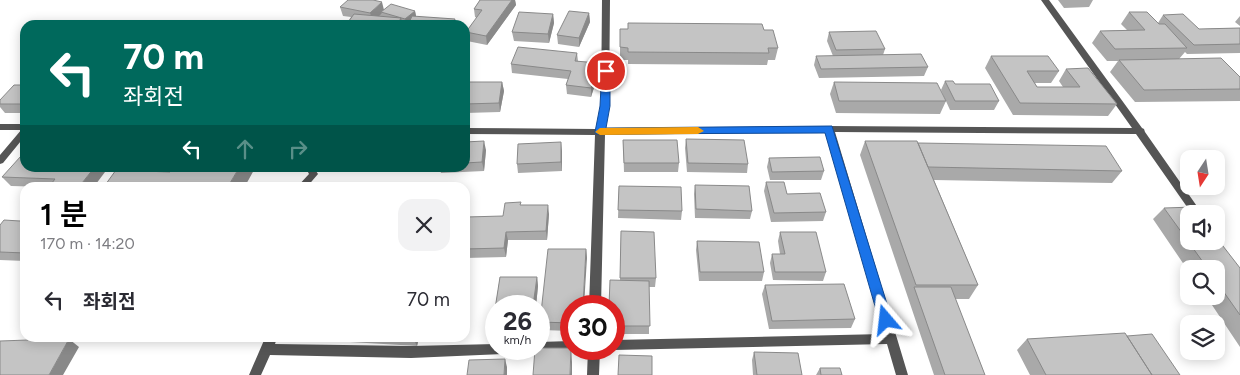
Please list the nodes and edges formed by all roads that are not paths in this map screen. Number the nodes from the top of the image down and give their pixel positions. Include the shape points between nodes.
1 (606, 0) edge
2 (1044, 0) edge
3 (0, 127) edge
4 (20, 127) edge
5 (829, 129) junction
6 (470, 131) edge
7 (1141, 131) junction
8 (600, 132) junction
9 (20, 137) edge
10 (0, 161) edge
11 (313, 172) edge
12 (306, 182) edge
13 (1191, 205) edge
14 (595, 295) edge
15 (891, 339) junction
16 (269, 343) edge
17 (625, 345) edge
18 (485, 350) edge
19 (594, 360) edge
20 (255, 375) edge
21 (593, 375) edge
22 (902, 375) edge

1 - 8 street via 605,106
2 - 7 street
3 - 4 street
5 - 7 street
5 - 8 street
5 - 15 street
6 - 8 street
7 - 13 street
8 - 14 street
9 - 10 lane
11 - 12 lane
15 - 17 street
15 - 22 street
16 - 18 street via 411,352
16 - 20 street
19 - 21 street

